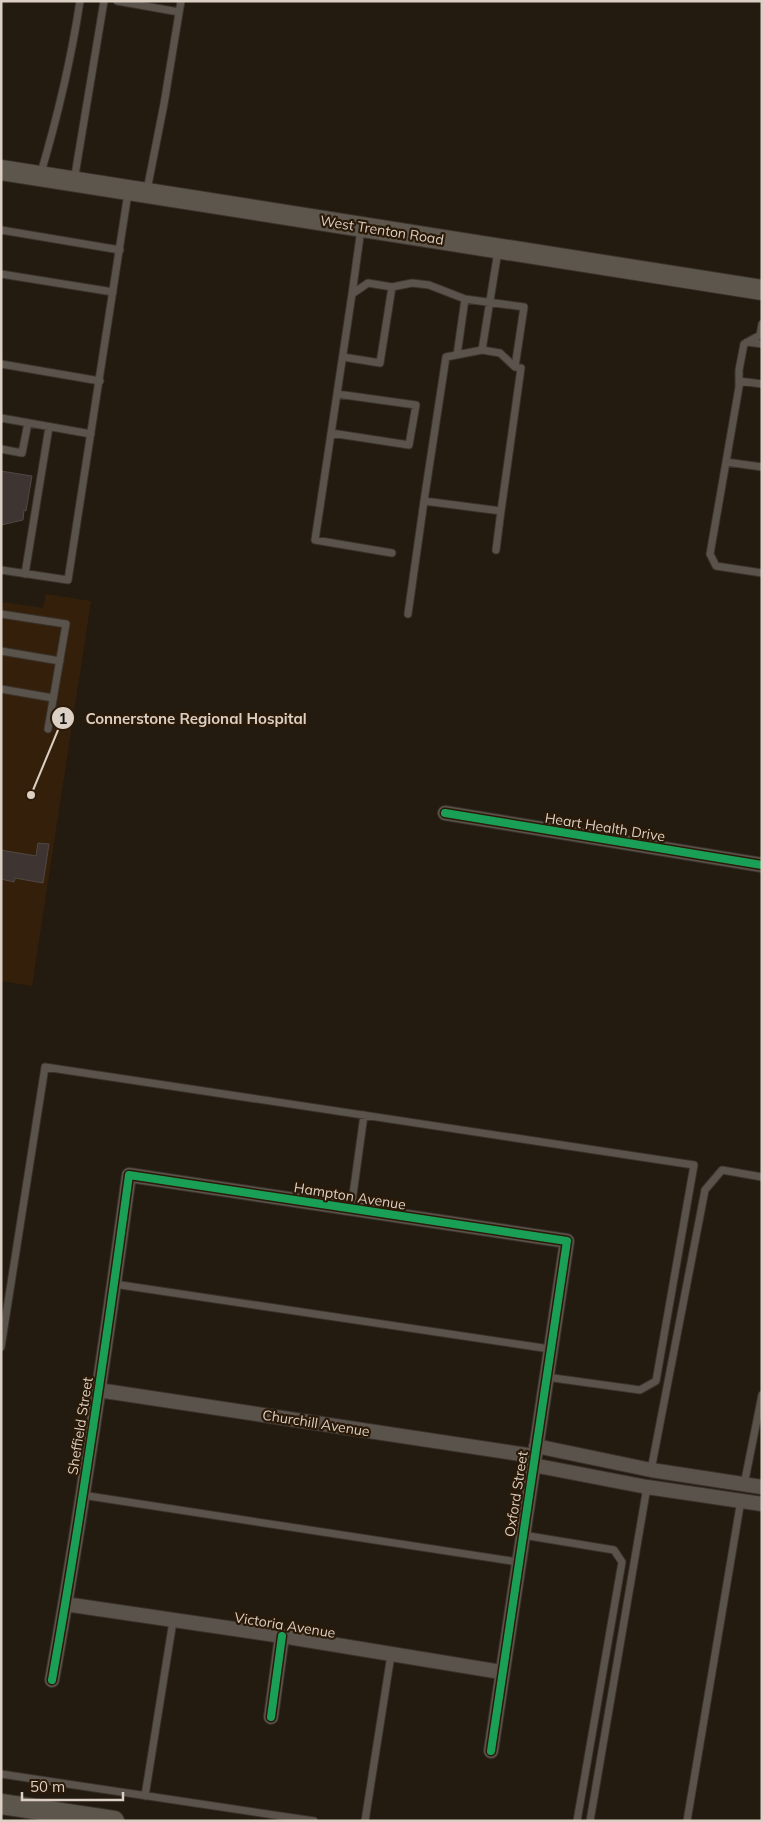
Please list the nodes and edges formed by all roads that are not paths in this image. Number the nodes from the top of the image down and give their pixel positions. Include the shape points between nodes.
1 (80, 1) edge
2 (104, 1) edge
3 (117, 1) edge
4 (180, 1) edge
5 (179, 12) junction
6 (1, 170) edge
7 (40, 176) junction
8 (74, 181) junction
9 (138, 191) junction
10 (362, 227) junction
11 (1, 230) edge
12 (498, 248) junction
13 (120, 250) junction
14 (1, 274) edge
15 (392, 287) junction
16 (762, 290) edge
17 (113, 292) junction
18 (352, 294) junction
19 (465, 299) junction
20 (490, 302) junction
21 (762, 324) edge
22 (748, 342) junction
23 (762, 344) edge
24 (482, 350) junction
25 (457, 354) junction
26 (342, 358) junction
27 (1, 364) edge
28 (515, 367) junction
29 (100, 381) junction
30 (739, 381) junction
31 (762, 384) edge
32 (337, 394) junction
33 (1, 418) edge
34 (28, 423) junction
35 (49, 427) junction
36 (331, 433) junction
37 (91, 434) junction
38 (1, 449) edge
39 (726, 462) junction
40 (762, 467) edge
41 (424, 501) junction
42 (501, 511) junction
43 (496, 550) dead end
44 (392, 553) dead end
45 (1, 570) edge
46 (762, 573) edge
47 (25, 574) junction
48 (1, 614) edge
49 (408, 614) dead end
50 (1, 651) edge
51 (60, 661) junction
52 (1, 689) edge
53 (53, 698) junction
54 (48, 729) dead end
55 (445, 814) dead end
56 (762, 865) edge
57 (364, 1115) junction
58 (129, 1175) joint
59 (762, 1177) edge
60 (351, 1209) junction
61 (567, 1241) joint
62 (114, 1284) junction
63 (1, 1347) edge
64 (550, 1349) junction
65 (546, 1377) junction
66 (98, 1390) junction
67 (762, 1395) edge
68 (534, 1456) junction
69 (651, 1470) junction
70 (744, 1484) junction
71 (647, 1487) junction
72 (762, 1487) edge
73 (82, 1495) junction
74 (741, 1500) junction
75 (762, 1504) edge
76 (522, 1535) junction
77 (518, 1562) junction
78 (65, 1604) junction
79 (173, 1621) junction
80 (282, 1636) junction
81 (392, 1655) junction
82 (501, 1672) junction
83 (52, 1680) dead end
84 (272, 1716) dead end
85 (491, 1751) dead end
86 (1, 1774) edge
87 (145, 1796) junction
88 (1, 1804) edge
89 (114, 1821) edge
90 (314, 1821) edge
91 (365, 1821) edge
92 (577, 1821) edge
93 (590, 1821) edge
94 (687, 1821) edge

1 - 7 lane via 74,40
2 - 8 lane
3 - 5 lane
4 - 5 lane
5 - 9 lane via 164,104
6 - 7 main road, West Trenton Road
7 - 8 main road, West Trenton Road
8 - 9 main road, West Trenton Road
9 - 10 main road, West Trenton Road
9 - 13 lane
10 - 12 main road, West Trenton Road
10 - 18 lane
11 - 13 lane
12 - 16 main road, West Trenton Road
12 - 20 lane
13 - 17 lane
14 - 17 lane
15 - 18 lane via 368,283
15 - 19 lane via 412,283 429,285
15 - 26 lane via 380,363
17 - 29 lane
18 - 26 lane
19 - 20 lane
19 - 25 lane
20 - 24 lane
20 - 28 lane via 524,307
21 - 22 lane via 760,335
22 - 23 lane
22 - 30 lane via 744,344
24 - 25 lane
24 - 28 lane via 500,353
25 - 41 lane via 446,357
26 - 32 lane
27 - 29 lane
28 - 42 lane via 521,368
29 - 37 lane
30 - 31 lane
30 - 39 lane
32 - 36 lane
32 - 36 lane via 416,406 409,445
33 - 34 lane
34 - 35 lane
34 - 38 lane via 22,453
35 - 37 lane
35 - 47 lane
36 - 44 lane via 315,540
37 - 47 lane via 68,580
39 - 40 lane
39 - 46 lane via 710,554 716,566
41 - 42 lane
41 - 49 lane
42 - 43 lane
45 - 47 lane
48 - 51 lane via 66,624
50 - 51 lane
51 - 53 lane
52 - 53 lane
53 - 54 lane
55 - 56 street, Heart Health Drive
57 - 60 lane
57 - 63 lane via 44,1067
57 - 65 lane via 694,1164 656,1381 640,1390
58 - 60 street, Hampton Avenue
58 - 62 street, Sheffield Street
59 - 69 lane via 722,1170 705,1190
60 - 61 street, Hampton Avenue
61 - 64 street, Oxford Street
62 - 64 lane
62 - 66 street, Sheffield Street
64 - 65 street, Oxford Street
65 - 68 street, Oxford Street
66 - 68 street, Churchill Avenue
66 - 73 street, Sheffield Street
67 - 70 lane
68 - 69 street, Churchill Avenue
68 - 71 street, Churchill Avenue
68 - 76 street, Oxford Street
69 - 70 street, Churchill Avenue
69 - 71 street
70 - 72 street, Churchill Avenue
70 - 74 street
71 - 74 street, Churchill Avenue
71 - 93 lane
73 - 77 lane
73 - 78 street, Sheffield Street
74 - 75 street, Churchill Avenue
74 - 94 lane
76 - 77 street, Oxford Street
76 - 92 lane via 614,1550 622,1562
77 - 82 street, Oxford Street
78 - 79 street, Victoria Avenue
78 - 83 street, Sheffield Street
79 - 80 street, Victoria Avenue
79 - 87 lane
80 - 81 street, Victoria Avenue
80 - 84 street
81 - 82 street, Victoria Avenue
81 - 91 lane
82 - 85 street, Oxford Street
86 - 87 lane
87 - 90 lane
88 - 89 main road

